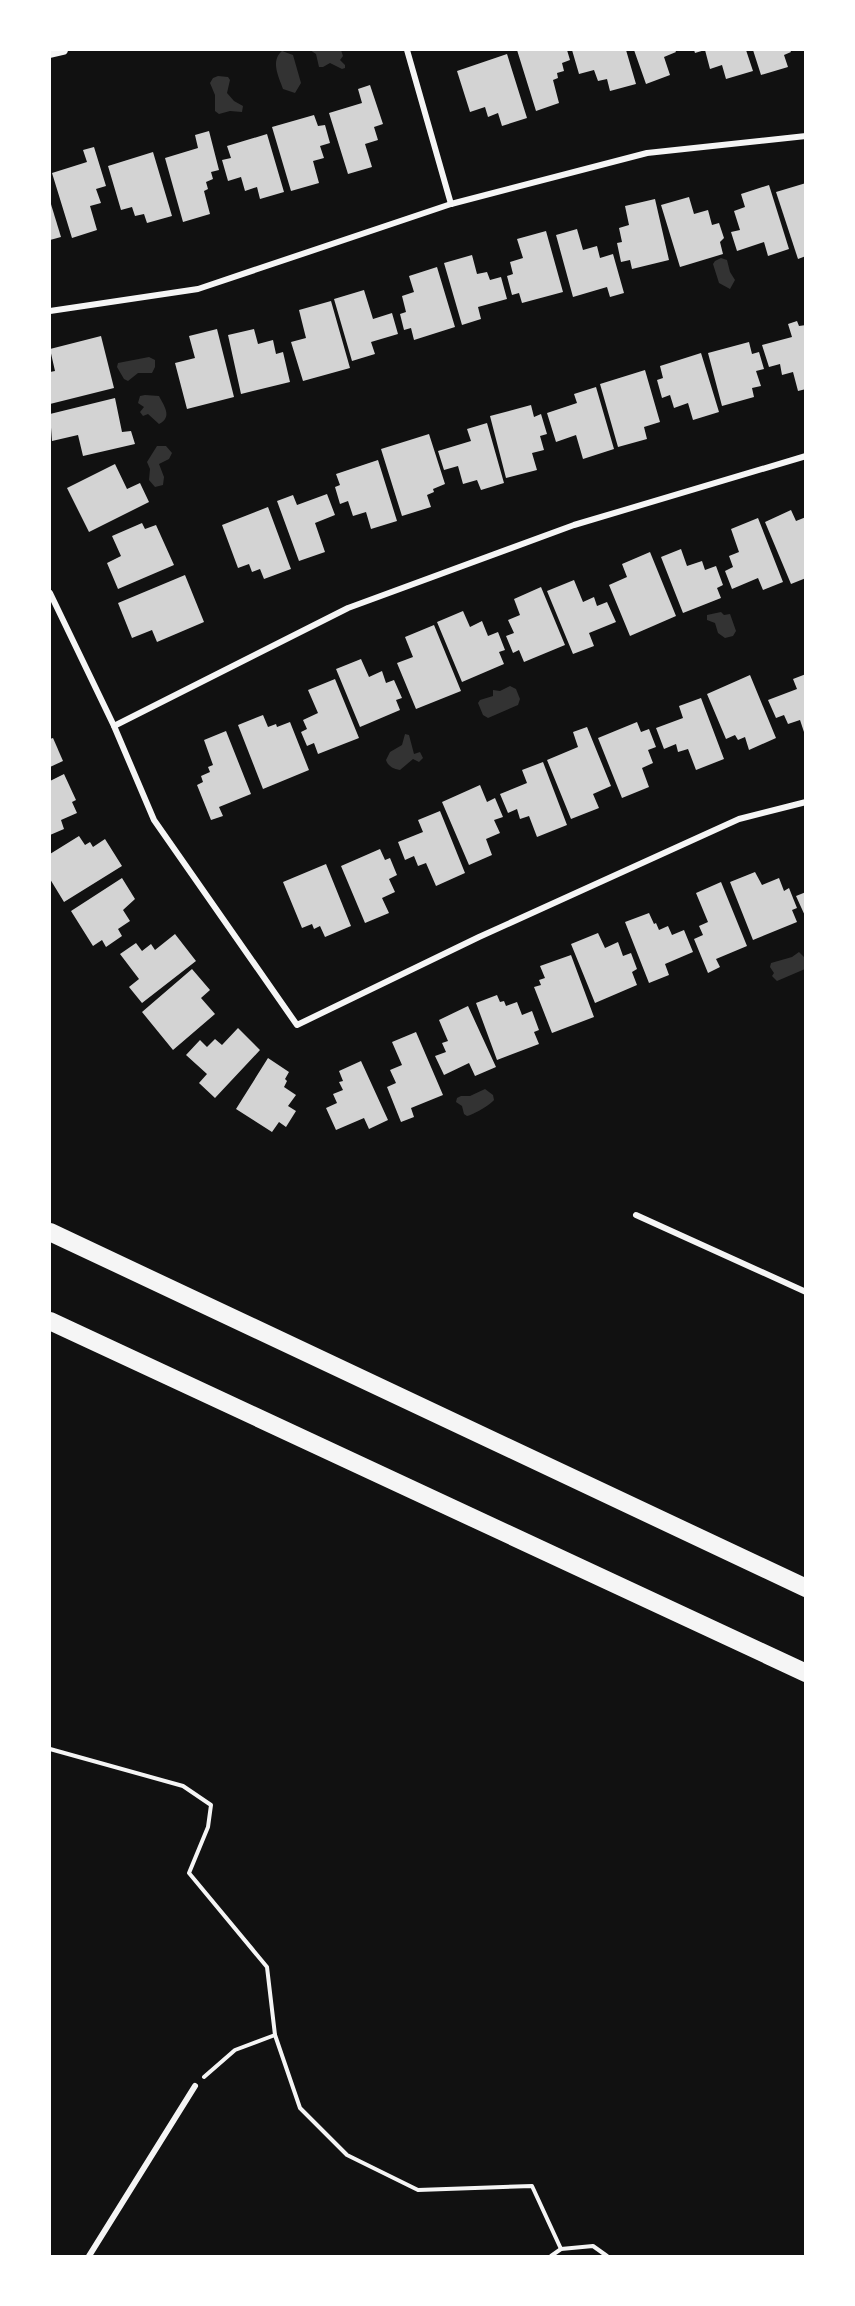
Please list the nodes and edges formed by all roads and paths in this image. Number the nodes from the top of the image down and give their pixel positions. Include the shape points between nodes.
1 (63, 50) edge
2 (407, 50) edge
3 (50, 53) edge
4 (806, 136) edge
5 (451, 204) junction
6 (50, 311) edge
7 (806, 456) edge
8 (50, 593) edge
9 (114, 726) junction
10 (806, 802) edge
11 (636, 1215) dead end
12 (50, 1232) edge
13 (806, 1292) edge
14 (50, 1321) edge
15 (806, 1588) edge
16 (806, 1673) edge
17 (50, 1749) edge
18 (275, 2035) junction
19 (195, 2086) joint
20 (561, 2249) junction
21 (89, 2256) edge
22 (551, 2256) edge
23 (607, 2256) edge

1 - 3 street
2 - 5 street
4 - 5 street via 647,153
5 - 6 street via 198,289
7 - 9 street via 574,525 348,608
8 - 9 street
9 - 10 street via 154,819 297,1025 739,819
11 - 13 street
12 - 15 highway
14 - 16 highway
17 - 18 path via 183,1786 211,1805 208,1827 189,1873 267,1967
18 - 19 path via 235,2050
18 - 20 path via 300,2108 347,2155 418,2190 531,2186
19 - 21 street
20 - 22 path
20 - 23 path via 593,2246

